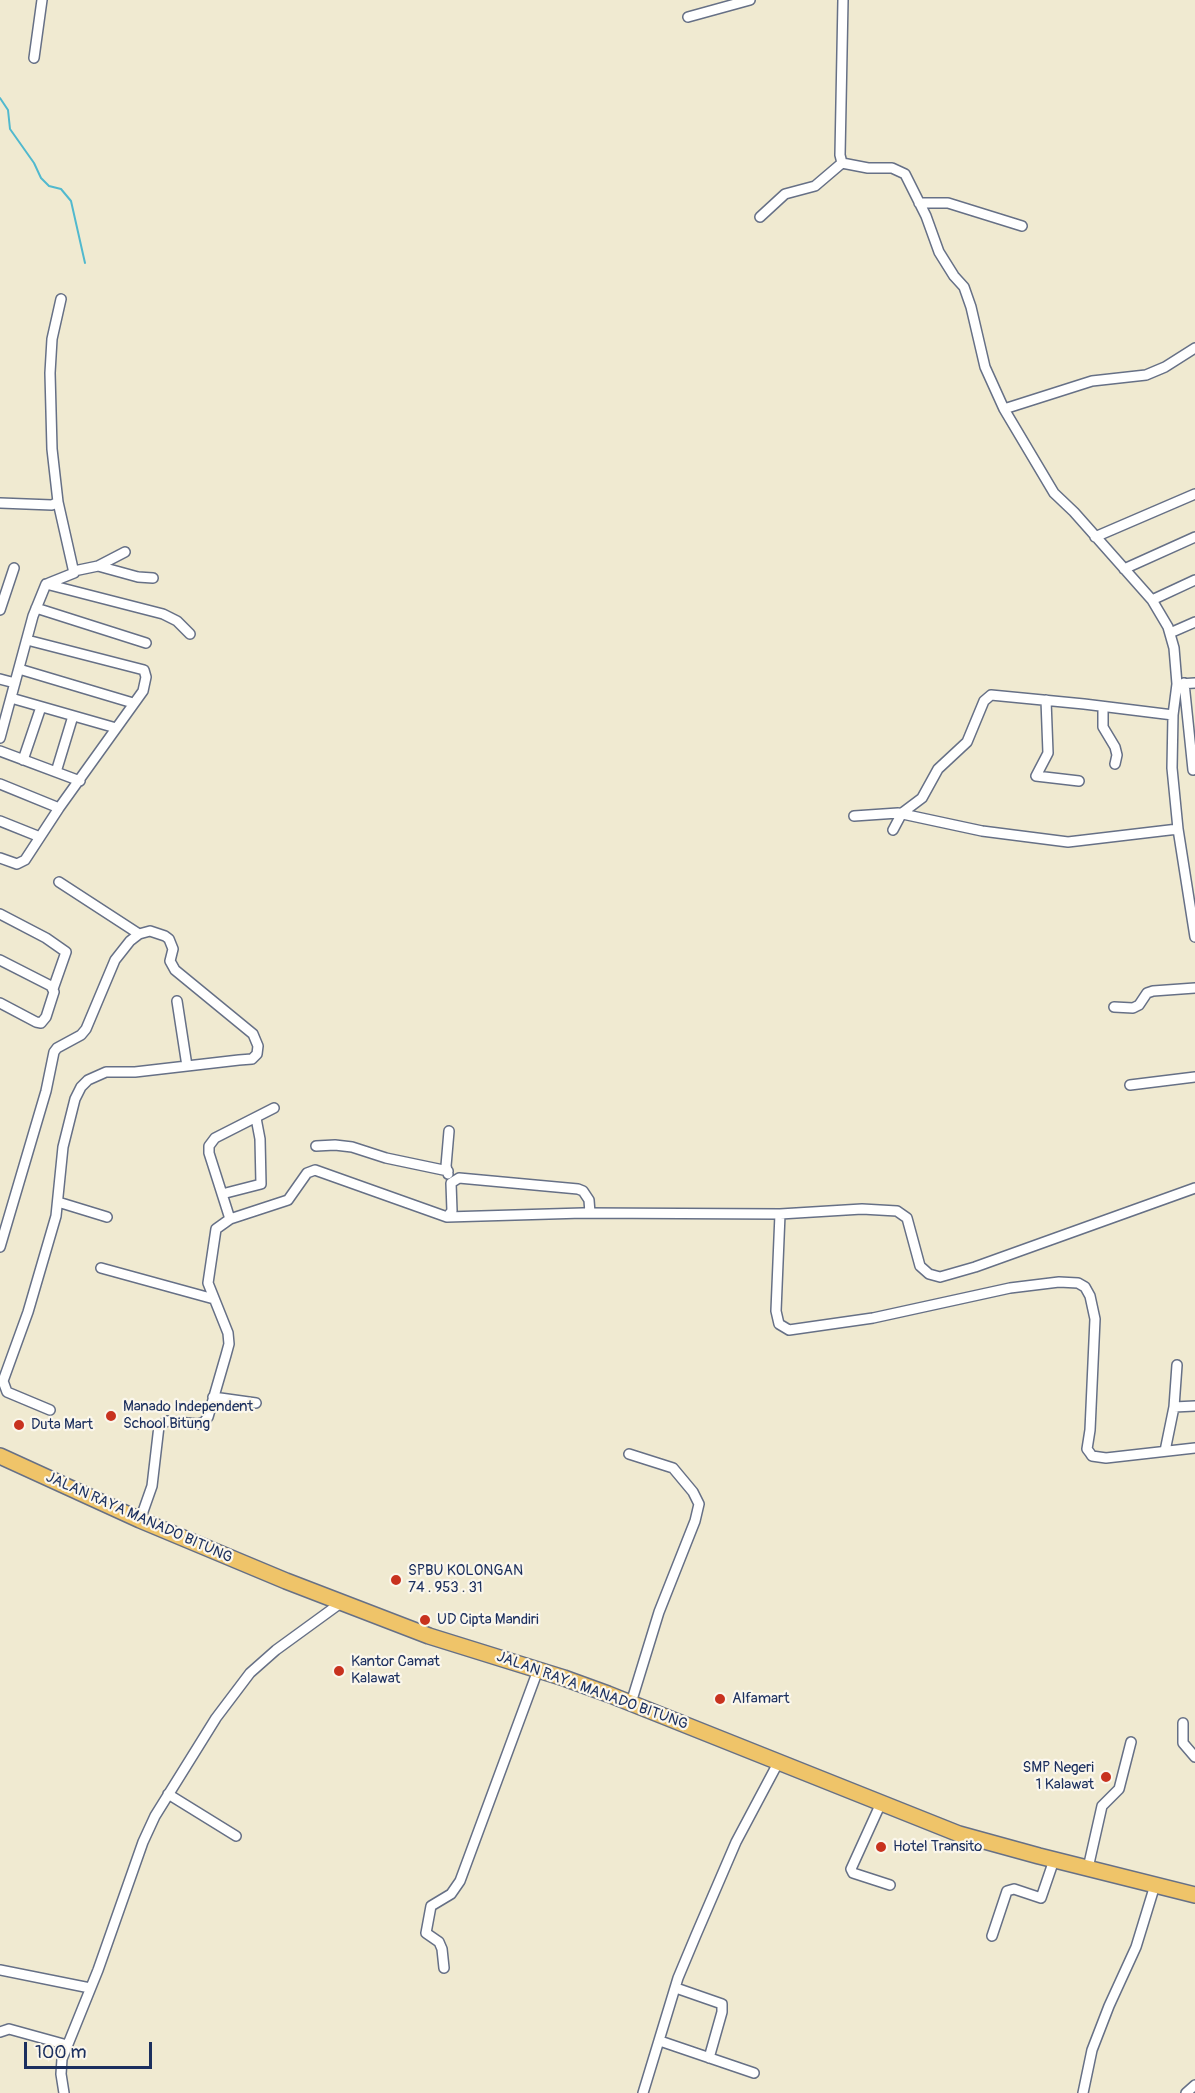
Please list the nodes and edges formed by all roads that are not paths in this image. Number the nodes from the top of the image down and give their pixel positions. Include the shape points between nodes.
1 (42, 0) edge
2 (750, 0) edge
3 (843, 0) edge
4 (688, 17) dead end
5 (34, 58) dead end
6 (842, 163) junction
7 (920, 203) junction
8 (759, 217) dead end
9 (1022, 226) dead end
10 (61, 299) dead end
11 (1195, 348) edge
12 (1004, 409) junction
13 (1195, 494) edge
14 (58, 502) junction
15 (0, 503) edge
16 (1095, 537) junction
17 (1195, 537) edge
18 (125, 552) dead end
19 (98, 566) junction
20 (14, 568) dead end
21 (1124, 569) junction
22 (74, 571) junction
23 (153, 578) dead end
24 (1195, 580) edge
25 (48, 584) junction
26 (1152, 600) junction
27 (36, 608) junction
28 (0, 610) edge
29 (1195, 622) edge
30 (1170, 633) junction
31 (190, 634) dead end
32 (27, 640) junction
33 (146, 643) dead end
34 (19, 669) junction
35 (0, 679) edge
36 (15, 683) junction
37 (1195, 683) edge
38 (1180, 684) junction
39 (11, 698) junction
40 (1046, 700) junction
41 (133, 703) junction
42 (41, 707) junction
43 (1103, 707) junction
44 (1173, 715) junction
45 (72, 716) junction
46 (116, 728) junction
47 (0, 738) edge
48 (0, 751) edge
49 (23, 760) junction
50 (1115, 764) dead end
51 (1194, 770) edge
52 (56, 772) junction
53 (80, 781) junction
54 (1079, 781) dead end
55 (0, 784) edge
56 (59, 808) junction
57 (901, 814) junction
58 (854, 816) dead end
59 (0, 821) edge
60 (1178, 829) junction
61 (892, 830) dead end
62 (40, 837) junction
63 (0, 858) edge
64 (59, 882) dead end
65 (0, 914) edge
66 (139, 934) junction
67 (1195, 937) edge
68 (0, 960) edge
69 (1195, 988) edge
70 (53, 989) junction
71 (177, 1001) dead end
72 (0, 1003) edge
73 (1114, 1006) dead end
74 (187, 1066) junction
75 (1195, 1077) edge
76 (1130, 1085) dead end
77 (274, 1108) dead end
78 (256, 1118) junction
79 (449, 1131) dead end
80 (316, 1146) dead end
81 (448, 1171) junction
82 (450, 1185) junction
83 (1195, 1188) edge
84 (222, 1194) junction
85 (58, 1202) junction
86 (590, 1213) junction
87 (780, 1214) junction
88 (107, 1217) dead end
89 (447, 1217) junction
90 (230, 1219) junction
91 (0, 1248) edge
92 (101, 1268) dead end
93 (214, 1299) junction
94 (1177, 1365) dead end
95 (1, 1381) edge
96 (213, 1397) junction
97 (256, 1403) dead end
98 (1195, 1406) edge
99 (1174, 1407) junction
100 (50, 1410) dead end
101 (1195, 1448) edge
102 (1165, 1451) junction
103 (629, 1454) dead end
104 (0, 1456) edge
105 (140, 1520) junction
106 (342, 1602) junction
107 (538, 1670) junction
108 (631, 1703) junction
109 (1183, 1723) dead end
110 (1131, 1742) dead end
111 (1195, 1756) edge
112 (778, 1763) junction
113 (168, 1794) junction
114 (881, 1803) junction
115 (236, 1836) dead end
116 (1054, 1860) junction
117 (1088, 1868) junction
118 (890, 1885) dead end
119 (1155, 1885) junction
120 (1195, 1895) edge
121 (992, 1936) dead end
122 (444, 1968) dead end
123 (0, 1970) edge
124 (90, 1988) junction
125 (676, 1988) junction
126 (0, 2032) edge
127 (660, 2042) junction
128 (67, 2045) junction
129 (709, 2058) junction
130 (754, 2073) dead end
131 (1195, 2085) edge
132 (64, 2093) edge
133 (643, 2093) edge
134 (1083, 2093) edge
135 (1186, 2093) edge

1 - 5 street
2 - 4 street
3 - 6 street
6 - 7 street via 892,168 905,174
6 - 8 street via 815,186 785,194
7 - 9 street via 948,203
7 - 12 street via 939,252 964,287 985,367
10 - 14 street via 52,339 50,373
11 - 12 street via 1146,375 1092,381
12 - 16 street via 1054,493
13 - 16 street
14 - 15 street
14 - 22 street
16 - 21 street
17 - 21 street
18 - 19 street
19 - 22 street
19 - 23 street
20 - 28 street
21 - 26 street
22 - 25 street
24 - 26 street
25 - 27 street
25 - 31 street via 163,614
26 - 30 street
27 - 32 street
27 - 33 street
29 - 30 street
30 - 38 street
32 - 34 street
32 - 41 street via 144,670 143,691
34 - 36 street
34 - 41 street
35 - 36 street
36 - 39 street
37 - 38 street
38 - 44 street
38 - 51 street
39 - 42 street
39 - 47 street
40 - 43 street
40 - 54 street via 1048,753 1036,776
40 - 57 street via 987,697 967,742 938,769 920,800
41 - 46 street
42 - 45 street
42 - 49 street
43 - 44 street
43 - 50 street via 1102,727 1115,747
44 - 60 street via 1172,768
45 - 46 street
45 - 52 street
46 - 53 street
48 - 49 street
49 - 52 street
52 - 53 street
53 - 56 street
55 - 56 street
56 - 62 street
57 - 58 street
57 - 60 street via 982,831 1061,841
57 - 61 street
59 - 62 street
60 - 67 street
62 - 63 street via 22,863
64 - 66 street
65 - 70 street via 66,952
66 - 74 street via 153,931 169,939 170,961 175,970 257,1041 257,1054 252,1059
66 - 91 street via 115,960 86,1029 54,1052
68 - 70 street
69 - 73 street via 1153,991 1136,1007
70 - 72 street via 42,1023
71 - 74 street
74 - 85 street via 106,1072 81,1087 67,1130
75 - 76 street
77 - 78 street
78 - 84 street via 215,1138 209,1146
78 - 84 street via 261,1184
79 - 81 street
80 - 81 street via 352,1147
81 - 82 street
82 - 86 street via 459,1178 578,1189 589,1200
82 - 89 street via 452,1211
83 - 87 street via 939,1277 920,1266 907,1218 897,1210
84 - 90 street
85 - 88 street
85 - 95 street via 28,1312
86 - 87 street
86 - 89 street
87 - 102 street via 776,1311 779,1324 789,1330 873,1318 1010,1288 1070,1281 1082,1285 1090,1296 1095,1319 1088,1449 1092,1456 1106,1458
89 - 90 street via 315,1170 307,1173 288,1200
90 - 93 street via 218,1226 214,1234 208,1283
92 - 93 street
93 - 96 street via 229,1344
94 - 99 street
95 - 100 street via 7,1392
96 - 97 street
96 - 105 street via 204,1422 167,1421 159,1426 152,1486
98 - 99 street
99 - 102 street
101 - 102 street
103 - 108 street via 673,1468 699,1504
104 - 105 highway, JALAN RAYA MANADO BITUNG
105 - 106 highway, JALAN RAYA MANADO BITUNG
106 - 107 highway, JALAN RAYA MANADO BITUNG via 429,1636
106 - 113 street via 250,1673
107 - 108 highway, JALAN RAYA MANADO BITUNG
107 - 122 street via 460,1881 451,1894 431,1906 426,1933 442,1949
108 - 112 highway, JALAN RAYA MANADO BITUNG
109 - 111 street via 1183,1743
110 - 117 street via 1119,1789 1102,1806
112 - 114 highway, JALAN RAYA MANADO BITUNG
112 - 125 street via 736,1842
113 - 115 street
113 - 124 street via 143,1842
114 - 116 highway, JALAN RAYA MANADO BITUNG via 959,1834
114 - 118 street via 851,1869
116 - 117 highway, JALAN RAYA MANADO BITUNG
116 - 121 street via 1041,1898 1014,1889 1007,1891
117 - 119 highway, JALAN RAYA MANADO BITUNG
119 - 120 highway, JALAN RAYA MANADO BITUNG
119 - 134 street via 1136,1947 1092,2050
123 - 124 street
124 - 128 street
125 - 127 street
125 - 129 street via 722,2004
126 - 128 street via 9,2029
127 - 129 street
127 - 133 street
128 - 132 street via 61,2074
129 - 130 street
131 - 135 street

